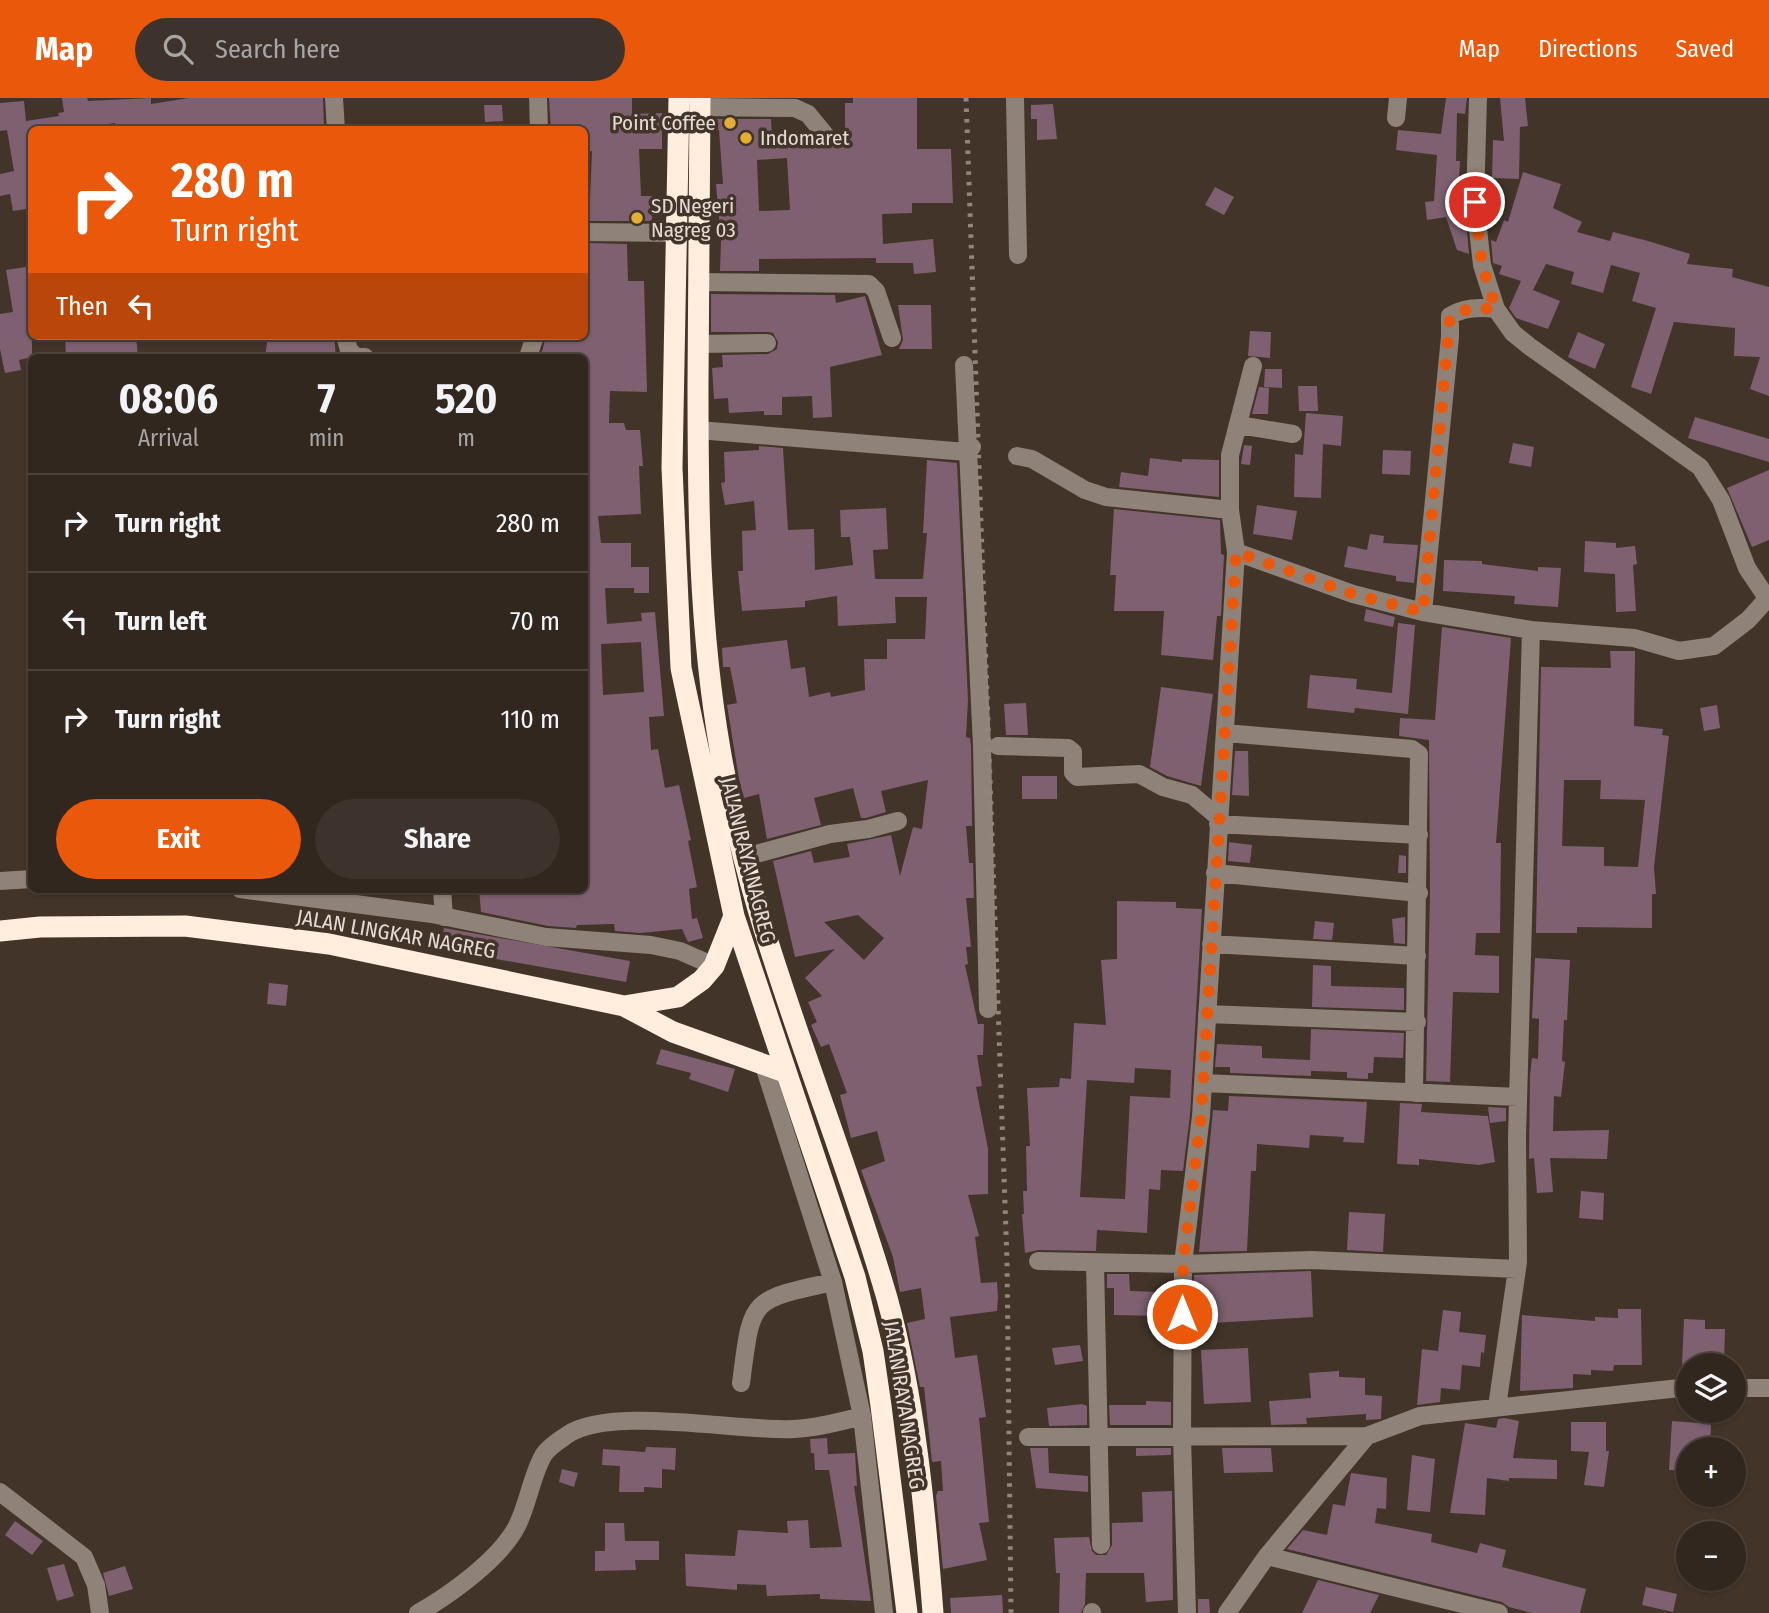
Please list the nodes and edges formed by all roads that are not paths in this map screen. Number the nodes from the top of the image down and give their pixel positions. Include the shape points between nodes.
1 (334, 98) edge
2 (537, 98) edge
3 (679, 98) edge
4 (1015, 98) edge
5 (1398, 98) edge
6 (1478, 98) edge
7 (700, 102) edge
8 (1396, 118) dead end
9 (336, 126) edge
10 (539, 126) edge
11 (826, 135) dead end
12 (588, 232) edge
13 (675, 233) junction
14 (1018, 255) dead end
15 (699, 282) junction
16 (1496, 309) junction
17 (892, 338) dead end
18 (767, 343) dead end
19 (698, 344) junction
20 (964, 365) dead end
21 (1252, 366) dead end
22 (1239, 425) junction
23 (698, 430) junction
24 (1293, 434) dead end
25 (969, 449) junction
26 (1017, 456) dead end
27 (1230, 510) junction
28 (1236, 552) junction
29 (1768, 600) edge
30 (1423, 612) junction
31 (1531, 630) junction
32 (1226, 733) junction
33 (989, 746) junction
34 (898, 821) dead end
35 (1218, 821) junction
36 (1419, 835) junction
37 (745, 858) junction
38 (1215, 873) junction
39 (28, 879) edge
40 (0, 881) edge
41 (269, 893) edge
42 (442, 893) edge
43 (1419, 894) junction
44 (734, 916) junction
45 (444, 917) junction
46 (0, 931) edge
47 (1211, 944) junction
48 (1417, 956) junction
49 (714, 966) junction
50 (624, 1006) junction
51 (988, 1009) dead end
52 (1207, 1014) junction
53 (1417, 1023) junction
54 (774, 1069) junction
55 (1203, 1083) junction
56 (1414, 1093) junction
57 (1518, 1097) junction
58 (1038, 1262) dead end
59 (1095, 1263) junction
60 (1183, 1264) junction
61 (1517, 1269) junction
62 (833, 1282) junction
63 (741, 1383) dead end
64 (1676, 1388) edge
65 (1746, 1388) edge
66 (1769, 1388) edge
67 (1497, 1407) junction
68 (862, 1416) junction
69 (1098, 1436) junction
70 (1367, 1436) junction
71 (1028, 1437) dead end
72 (1182, 1437) junction
73 (0, 1492) edge
74 (1101, 1545) dead end
75 (1267, 1556) junction
76 (100, 1613) edge
77 (418, 1613) edge
78 (884, 1613) edge
79 (907, 1613) edge
80 (933, 1613) edge
81 (1187, 1613) edge
82 (1227, 1613) edge
83 (1499, 1613) edge

1 - 9 street
2 - 10 street
3 - 13 highway, JALAN RAYA NAGREG
4 - 14 street
5 - 8 street
6 - 16 street via 1475,202 1482,265
7 - 11 street via 795,108 808,114
7 - 15 highway, JALAN RAYA NAGREG
12 - 13 street
13 - 44 highway, JALAN RAYA NAGREG via 672,468 681,668
15 - 17 street via 869,285 876,291
15 - 19 highway, JALAN RAYA NAGREG
16 - 29 street via 1529,346 1700,467 1721,500 1747,568
16 - 30 street via 1471,308 1450,316
18 - 19 street
19 - 23 highway, JALAN RAYA NAGREG
20 - 25 street
21 - 22 street
22 - 24 street
22 - 27 street via 1230,455
23 - 25 street
23 - 37 highway, JALAN RAYA NAGREG via 697,537 708,654 720,749
25 - 33 street
26 - 27 street via 1032,459 1106,497
27 - 28 street
28 - 30 street via 1353,594
28 - 32 street
29 - 31 street via 1732,635 1699,651 1679,651 1634,638
30 - 31 street
31 - 57 street
32 - 35 street
32 - 36 street via 1416,751 1421,759
33 - 35 street via 1068,748 1073,752 1077,777 1139,774 1192,795
33 - 51 street
34 - 37 street
35 - 36 street
35 - 38 street
36 - 43 street
37 - 80 highway, JALAN RAYA NAGREG via 888,1303 915,1446
38 - 43 street
38 - 47 street
39 - 40 street
41 - 45 street
42 - 45 street
43 - 48 street
44 - 49 highway, JALAN LINGKAR NAGREG
44 - 54 highway, JALAN RAYA NAGREG
45 - 49 street via 546,936 651,945
46 - 50 highway, JALAN LINGKAR NAGREG via 185,926 329,944
47 - 48 street
47 - 52 street
48 - 53 street
49 - 50 highway, JALAN LINGKAR NAGREG via 678,997
50 - 54 highway via 673,1032
52 - 53 street
52 - 55 street
53 - 56 street
54 - 62 street
54 - 79 highway, JALAN RAYA NAGREG via 839,1222 870,1339
55 - 56 street
55 - 60 street
56 - 57 street
57 - 61 street
58 - 59 street
59 - 60 street
59 - 69 street
60 - 61 street via 1312,1260
60 - 72 street
61 - 67 street
62 - 63 street via 766,1299 755,1309
62 - 68 street
64 - 67 street
65 - 66 street
67 - 70 street via 1420,1416
68 - 77 street via 793,1429 718,1423 599,1423 569,1433 543,1454 516,1528 494,1555
68 - 78 street
69 - 71 street
69 - 72 street
69 - 74 street
70 - 72 street
70 - 75 street
72 - 81 street
73 - 76 street via 84,1557 96,1586
75 - 82 street
75 - 83 street

